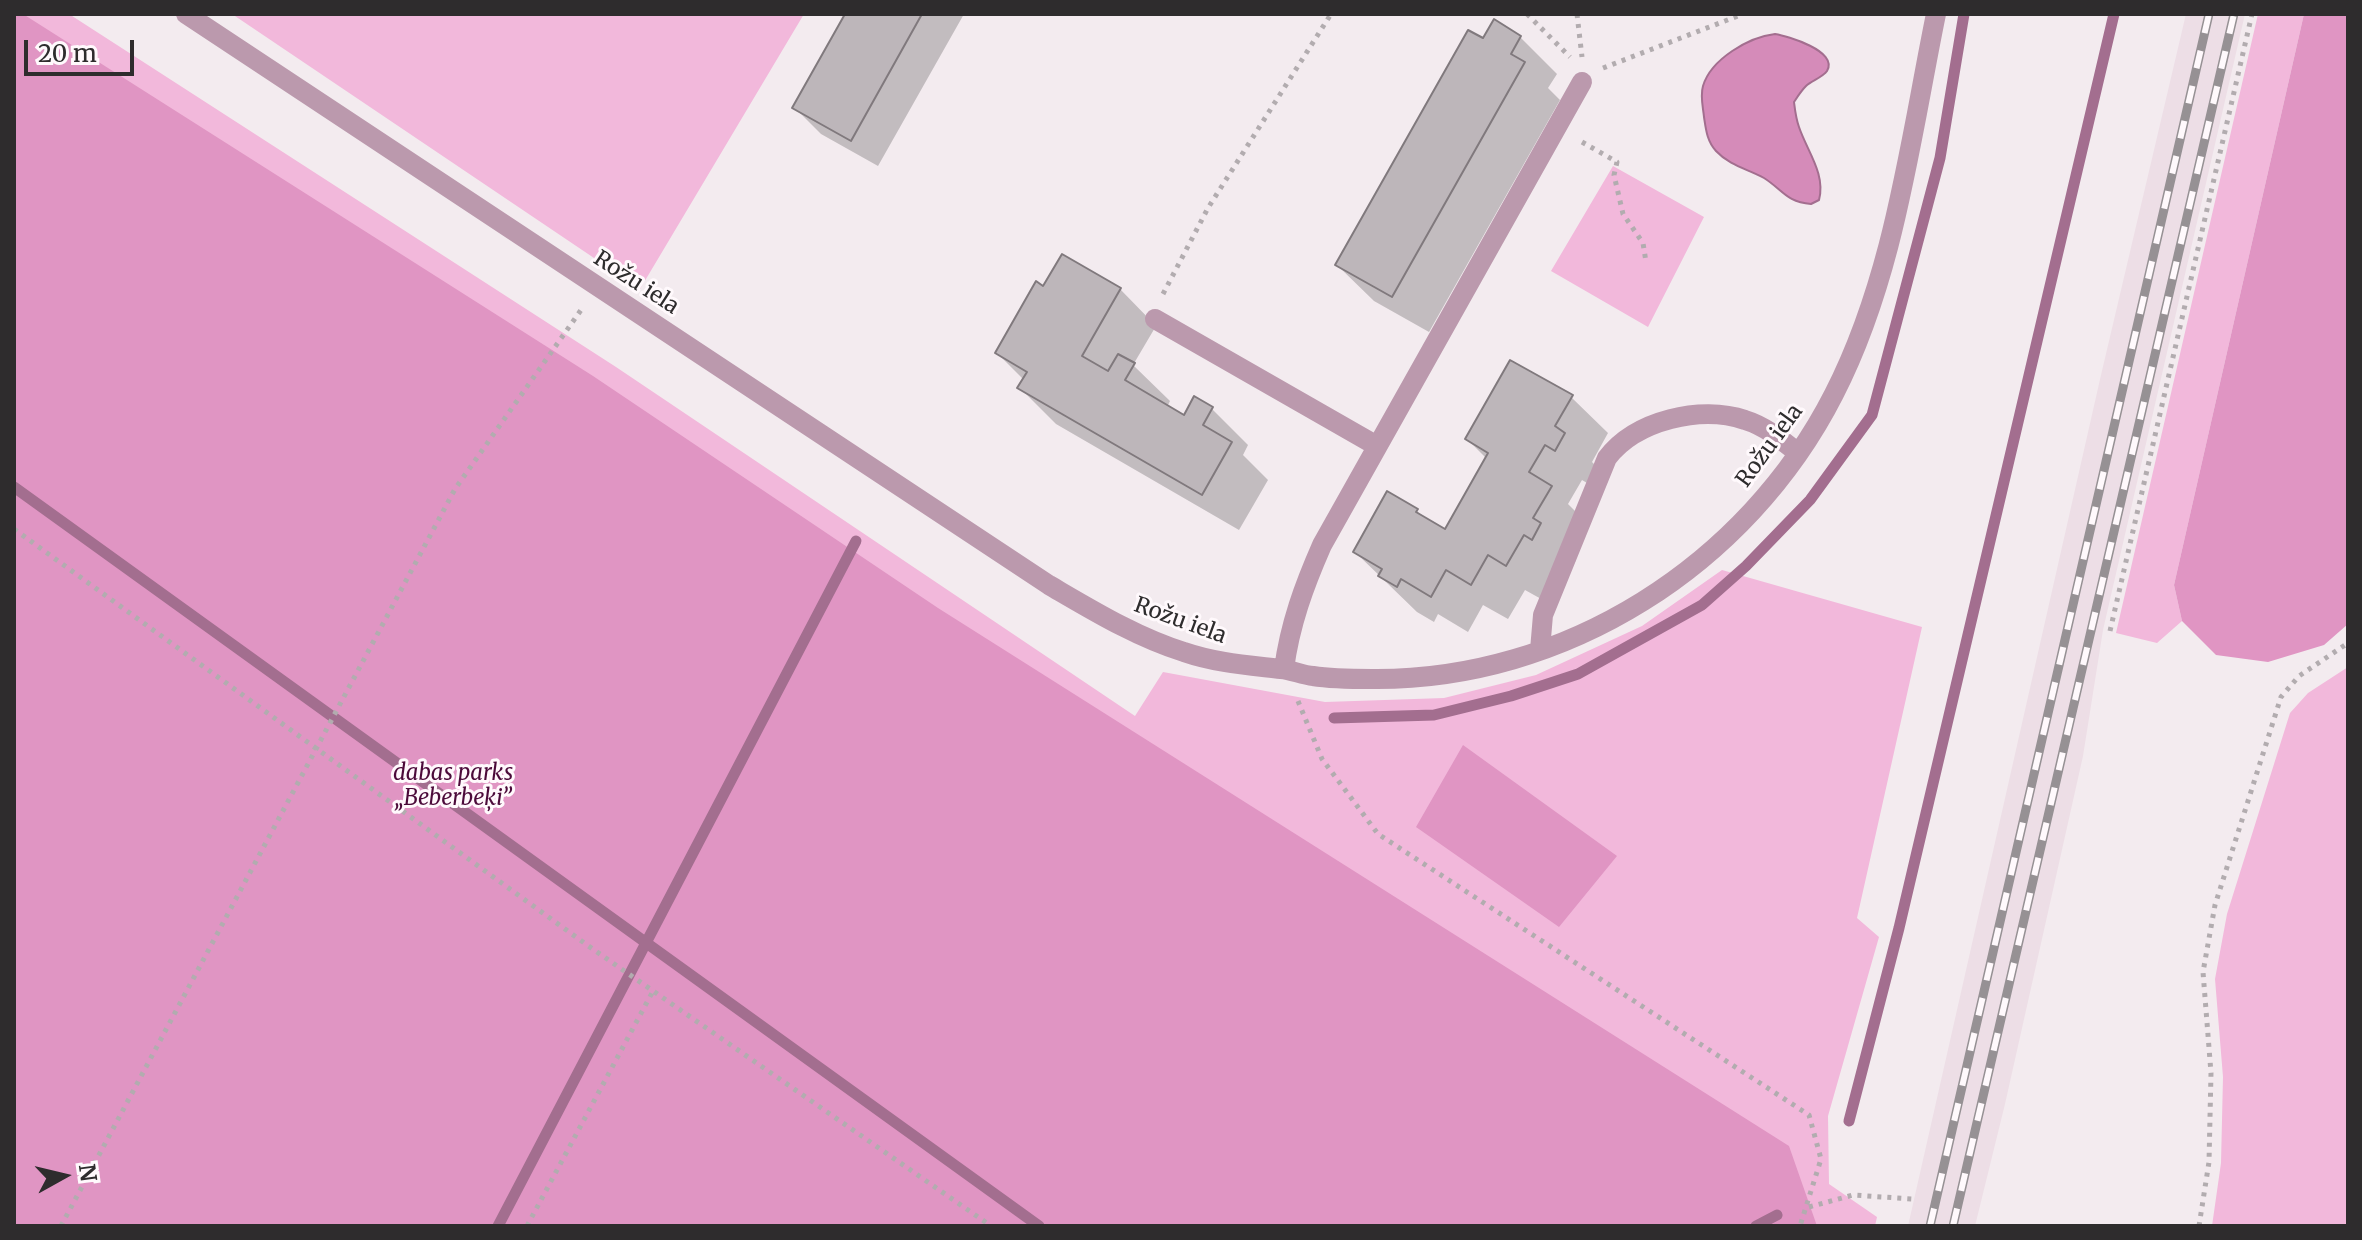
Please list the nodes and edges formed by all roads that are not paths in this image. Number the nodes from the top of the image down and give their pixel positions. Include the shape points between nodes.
1 (186, 14) edge
2 (1936, 14) edge
3 (1582, 75) road end
4 (1155, 319) road end
5 (1377, 446) junction
6 (1798, 453) junction
7 (1540, 650) junction
8 (1284, 669) junction

1 - 8 street, Rožu iela via 1049,585 1182,652 1245,667
2 - 6 street, Rožu iela via 1877,288 1834,393
3 - 5 street
4 - 5 street
5 - 8 street via 1322,545 1298,601
6 - 7 street, Rožu iela via 1732,533 1683,576 1629,611
6 - 7 street via 1770,431 1725,415 1672,419 1624,441 1607,458 1543,615
7 - 8 street, Rožu iela via 1417,677 1331,678

